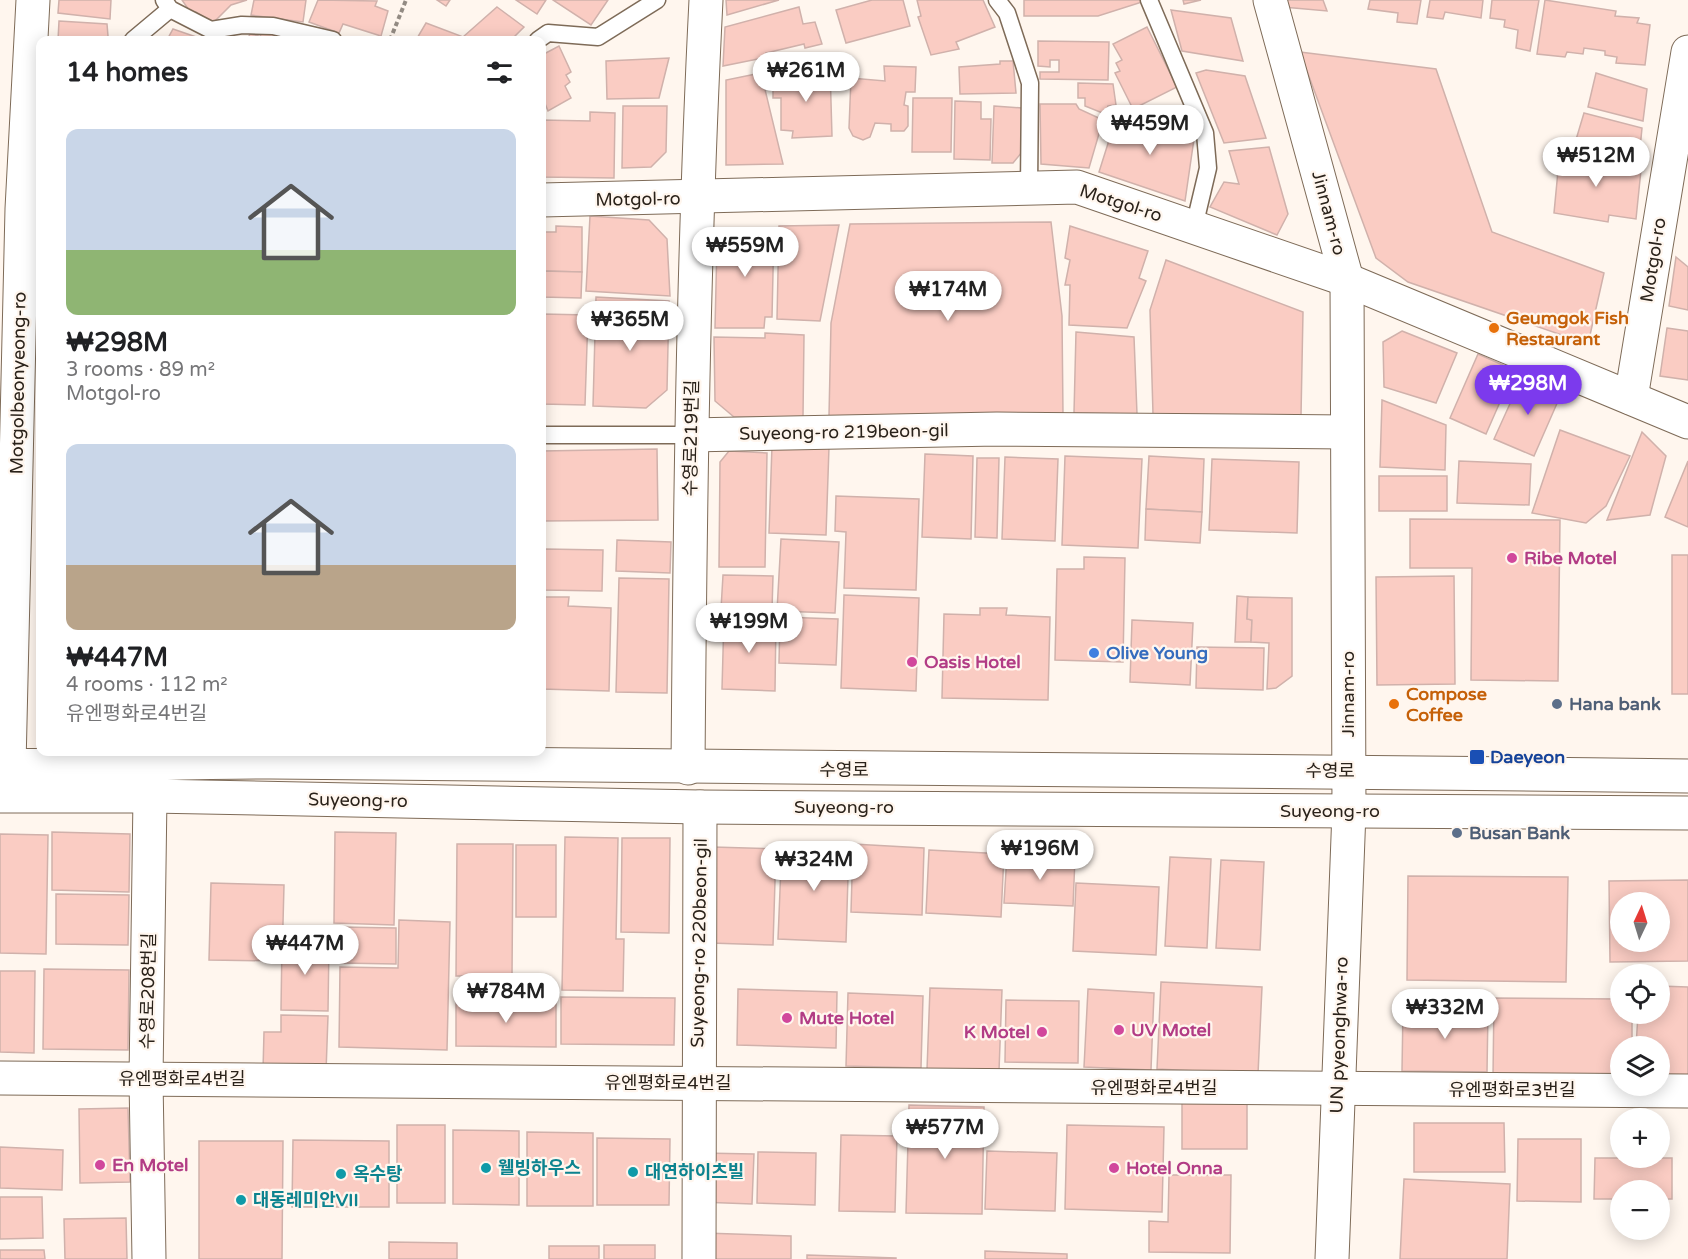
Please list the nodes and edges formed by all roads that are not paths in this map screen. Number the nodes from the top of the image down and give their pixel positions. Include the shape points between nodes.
1 (33, 0) edge
2 (657, 0) edge
3 (706, 0) edge
4 (997, 0) edge
5 (1149, 0) edge
6 (1270, 0) edge
7 (167, 4) edge
8 (137, 36) edge
9 (316, 36) edge
10 (544, 36) edge
11 (1688, 52) edge
12 (1029, 188) junction
13 (25, 196) edge
14 (696, 198) junction
15 (546, 200) edge
16 (1194, 227) junction
17 (1347, 279) junction
18 (1631, 398) junction
19 (1688, 422) edge
20 (1346, 432) junction
21 (546, 435) edge
22 (690, 435) junction
23 (688, 768) junction
24 (2, 769) edge
25 (1348, 771) junction
26 (1688, 776) edge
27 (150, 796) junction
28 (700, 807) junction
29 (1349, 811) junction
30 (1688, 813) edge
31 (0, 1078) edge
32 (146, 1079) junction
33 (698, 1084) junction
34 (1336, 1089) junction
35 (1688, 1091) edge
36 (149, 1259) edge
37 (699, 1259) edge
38 (1332, 1259) edge

1 - 13 street, Motgolbeonyeong-ro
2 - 10 lane via 598,37 548,33
3 - 14 street, 수영로219번길
4 - 12 lane via 1007,13 1030,83
5 - 16 lane via 1205,133 1208,168
6 - 17 street, Jinnam-ro
7 - 8 lane
7 - 9 lane via 212,30 242,25 273,26
11 - 18 street, Motgol-ro
12 - 14 street, Motgol-ro
12 - 16 street, Motgol-ro via 1077,187
13 - 24 street, Motgolbeonyeong-ro
14 - 15 street, Motgol-ro
14 - 22 street, 수영로219번길
16 - 17 street, Motgol-ro
17 - 18 street, Motgol-ro
17 - 20 street, Jinnam-ro
18 - 19 street, Motgol-ro
20 - 22 street, Suyeong-ro 219beon-gil via 997,429
20 - 25 street, Jinnam-ro
21 - 22 lane
22 - 23 street, 수영로219번길
23 - 24 street, 수영로 via 256,762
23 - 25 street, 수영로
24 - 27 street, Suyeong-ro
25 - 26 street, 수영로
25 - 29 street, Jinnam-ro
27 - 28 street, Suyeong-ro
27 - 32 street, 수영로208번길
28 - 29 street, Suyeong-ro
28 - 33 street, Suyeong-ro 220beon-gil
29 - 30 street, Suyeong-ro
29 - 34 street, UN pyeonghwa-ro
31 - 32 street, 유엔평화로4번길
32 - 33 street, 유엔평화로4번길
32 - 36 street, 수영로208번길
33 - 34 street, 유엔평화로4번길
33 - 37 street, Suyeong-ro 220beon-gil
34 - 35 street, 유엔평화로3번길
34 - 38 street, UN pyeonghwa-ro

